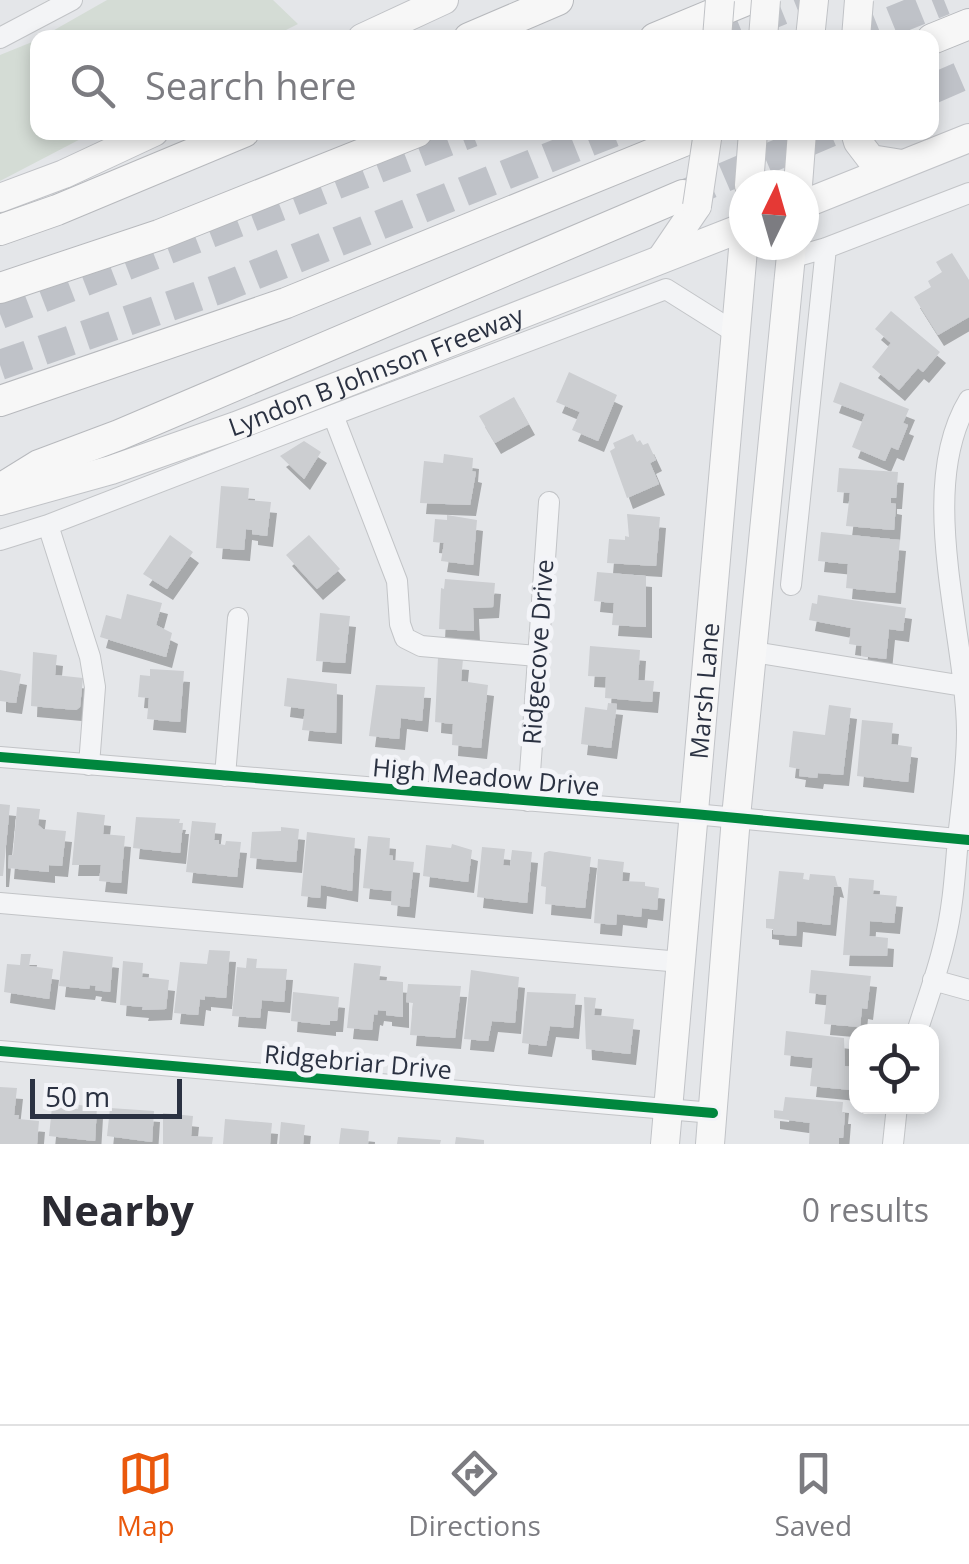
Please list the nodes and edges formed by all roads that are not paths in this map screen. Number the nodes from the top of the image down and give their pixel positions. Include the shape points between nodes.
1 (72, 0) edge
2 (444, 0) edge
3 (558, 0) edge
4 (720, 0) edge
5 (747, 0) edge
6 (766, 0) edge
7 (814, 0) edge
8 (859, 0) edge
9 (969, 24) edge
10 (379, 30) edge
11 (488, 30) edge
12 (674, 30) edge
13 (718, 30) edge
14 (763, 30) edge
15 (811, 30) edge
16 (857, 30) edge
17 (939, 36) edge
18 (0, 38) edge
19 (969, 138) edge
20 (137, 140) edge
21 (224, 140) edge
22 (397, 140) edge
23 (687, 140) edge
24 (705, 140) edge
25 (802, 140) edge
26 (857, 140) edge
27 (752, 144) edge
28 (902, 164) junction
29 (750, 170) edge
30 (799, 170) edge
31 (969, 193) edge
32 (0, 198) edge
33 (819, 198) edge
34 (690, 200) junction
35 (0, 230) edge
36 (729, 234) edge
37 (826, 248) junction
38 (819, 249) edge
39 (660, 260) junction
40 (742, 260) edge
41 (791, 260) edge
42 (0, 288) edge
43 (736, 333) junction
44 (34, 390) junction
45 (969, 400) edge
46 (0, 401) edge
47 (0, 412) edge
48 (333, 415) junction
49 (0, 488) edge
50 (0, 501) edge
51 (550, 502) dead end
52 (48, 525) junction
53 (0, 540) edge
54 (791, 584) dead end
55 (238, 618) dead end
56 (753, 652) junction
57 (537, 656) junction
58 (966, 687) edge
59 (0, 757) edge
60 (89, 765) junction
61 (225, 776) junction
62 (528, 801) junction
63 (694, 814) junction
64 (736, 817) junction
65 (964, 840) edge
66 (0, 903) edge
67 (681, 962) junction
68 (933, 980) junction
69 (969, 990) edge
70 (919, 1024) edge
71 (0, 1050) edge
72 (668, 1109) junction
73 (713, 1113) junction
74 (896, 1114) edge
75 (665, 1144) edge
76 (710, 1144) edge
77 (893, 1144) edge

1 - 18 street
2 - 10 main road
3 - 11 highway
4 - 13 main road, bridge
5 - 12 highway
6 - 14 main road, bridge
7 - 15 main road
8 - 16 main road, bridge
9 - 17 highway
19 - 28 main road
20 - 32 main road
21 - 35 highway
22 - 42 highway via 160,235
23 - 44 highway via 286,303
24 - 34 main road, bridge
25 - 30 main road
26 - 28 main road via 871,159
27 - 29 main road
28 - 33 main road
31 - 37 street
34 - 39 main road via 684,230
34 - 49 highway via 39,465
36 - 39 main road, Lyndon B Johnson Freeway
37 - 38 street
37 - 54 street
39 - 50 main road, Lyndon B Johnson Freeway via 236,426
40 - 43 main road, Marsh Lane
41 - 56 main road, Marsh Lane
43 - 48 street via 666,289
43 - 63 main road, Marsh Lane
44 - 46 highway
44 - 47 highway
45 - 58 street via 950,447 946,493 948,565
48 - 52 street
48 - 57 street via 397,581 405,638 421,646
51 - 57 street, Ridgecove Drive
52 - 53 street
52 - 60 street via 90,657 95,687
55 - 61 street
56 - 58 street
56 - 64 main road, Marsh Lane
57 - 62 street, Ridgecove Drive
58 - 65 street
59 - 60 street, High Meadow Drive
60 - 61 street, High Meadow Drive
61 - 62 street, High Meadow Drive
62 - 63 street, High Meadow Drive
63 - 64 street, High Meadow Drive
63 - 67 main road, Marsh Lane
64 - 65 street, High Meadow Drive
64 - 73 main road, Marsh Lane
65 - 68 street
66 - 67 street
67 - 72 main road, Marsh Lane
68 - 69 street
68 - 70 street
71 - 72 street, Ridgebriar Drive
72 - 73 street, Ridgebriar Drive
72 - 75 main road, Marsh Lane
73 - 76 main road, Marsh Lane
74 - 77 street

